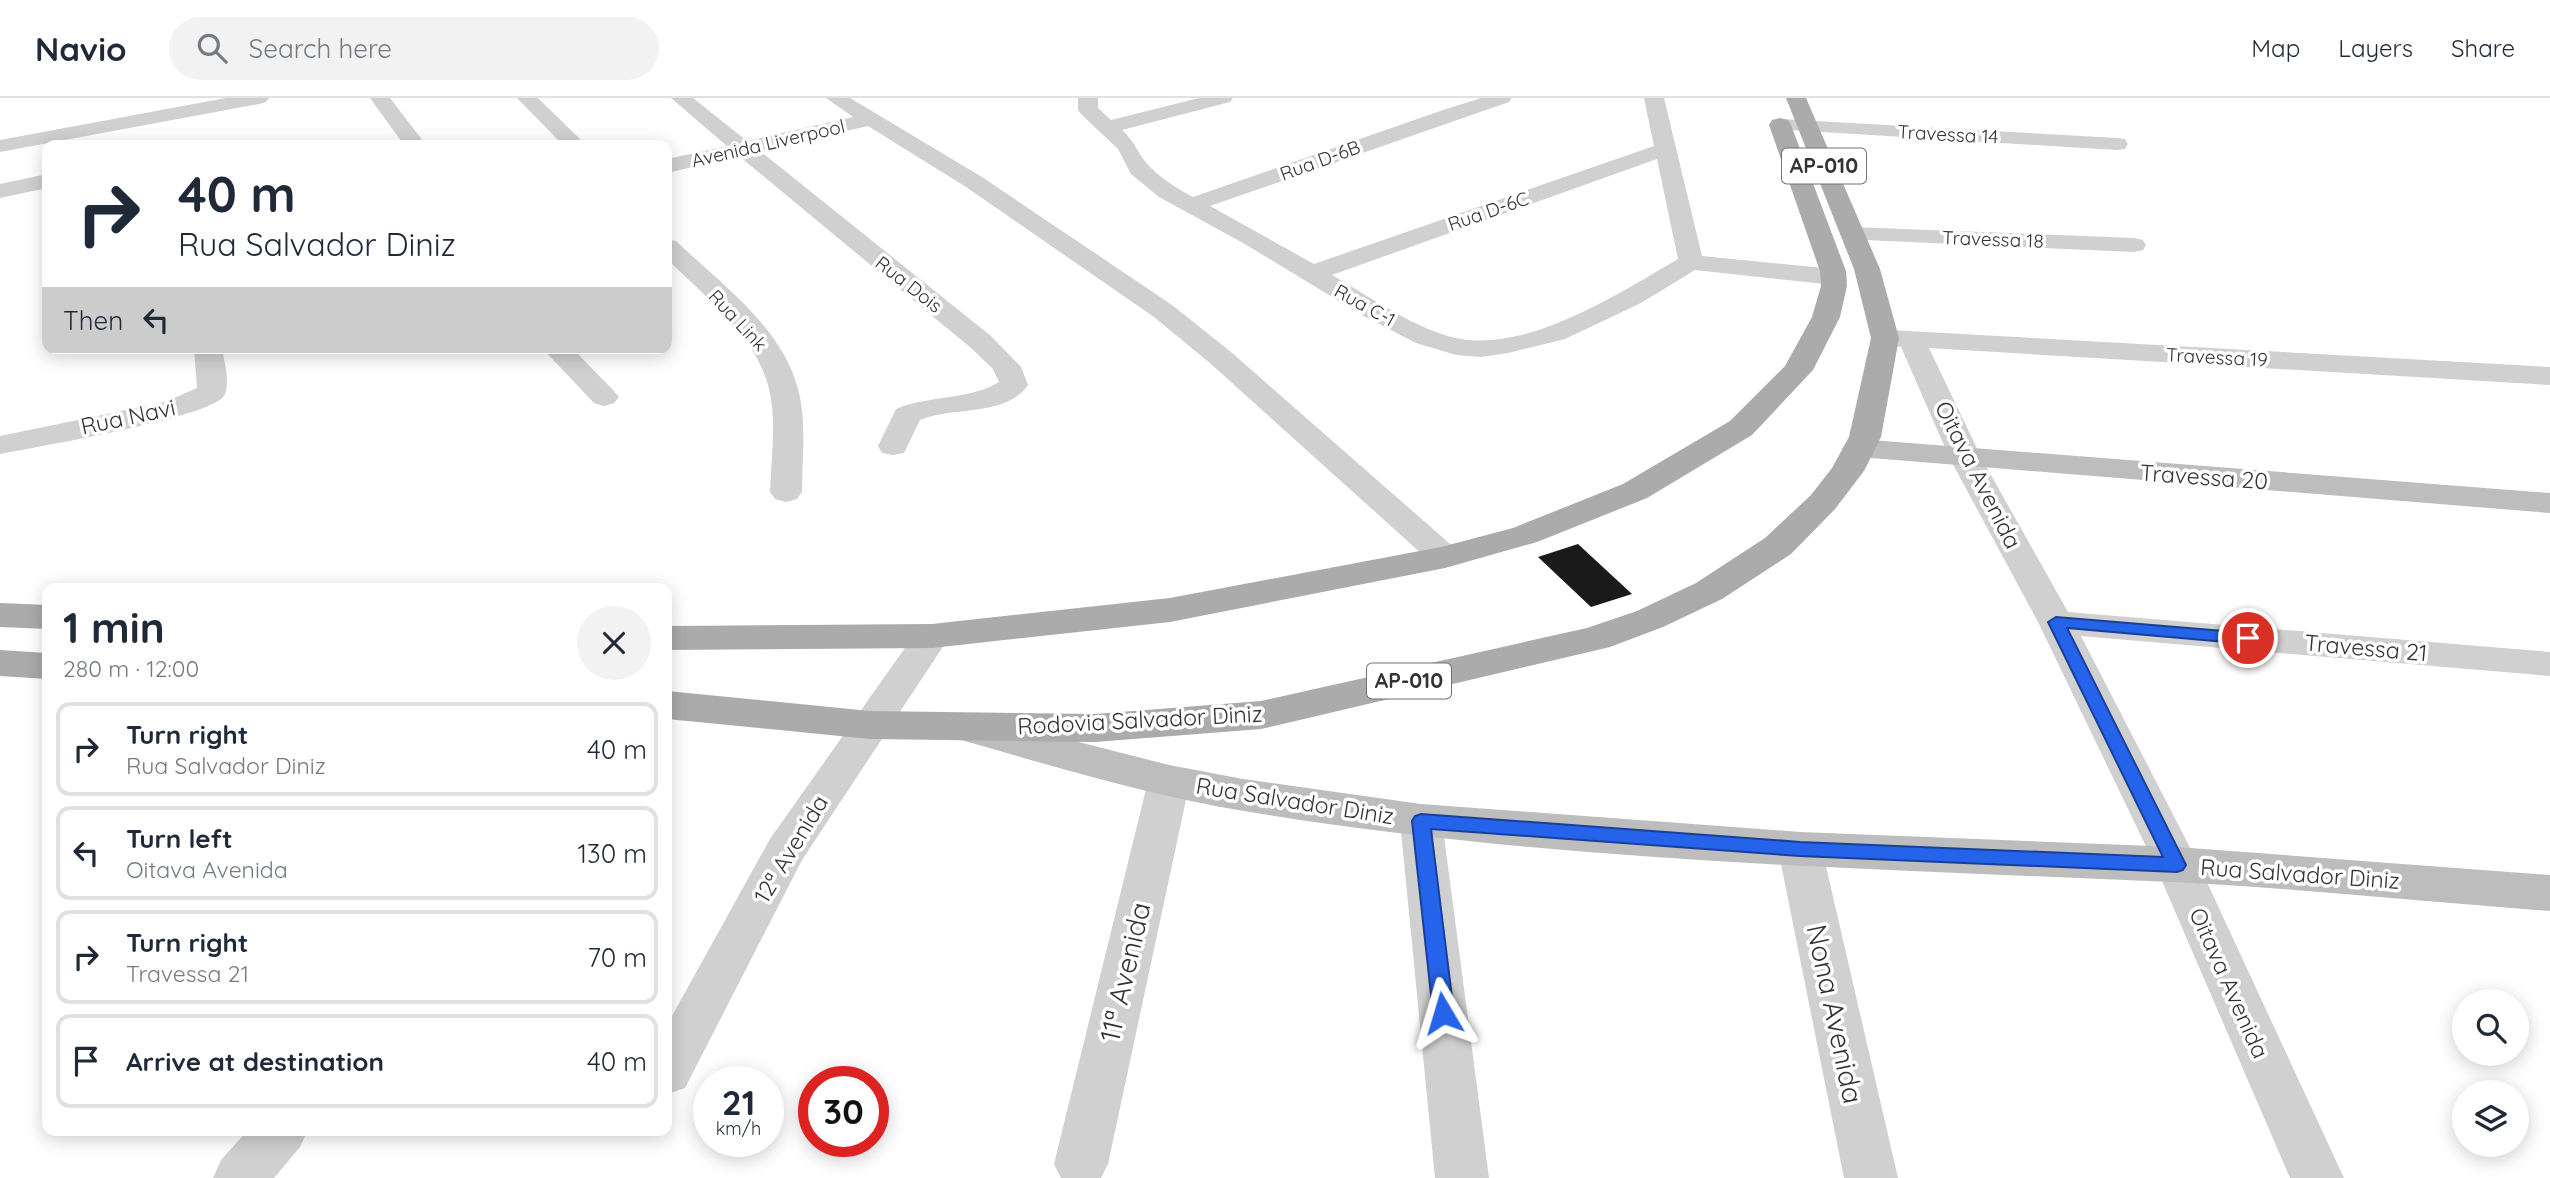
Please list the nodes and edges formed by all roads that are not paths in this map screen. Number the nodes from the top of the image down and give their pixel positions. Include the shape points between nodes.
1 (259, 98) edge
2 (380, 98) edge
3 (527, 98) edge
4 (681, 98) edge
5 (836, 98) edge
6 (1088, 98) edge
7 (1223, 98) edge
8 (1502, 98) edge
9 (1654, 98) edge
10 (1796, 98) edge
11 (1425, 103) dead end
12 (1450, 114) junction
13 (171, 115) junction
14 (1776, 116) joint
15 (869, 120) junction
16 (1807, 126) junction
17 (1110, 127) junction
18 (179, 135) dead end
19 (411, 140) edge
20 (570, 140) edge
21 (2117, 144) dead end
22 (0, 146) edge
23 (743, 148) junction
24 (1666, 149) junction
25 (672, 165) edge
26 (42, 182) edge
27 (0, 191) edge
28 (1191, 205) junction
29 (1835, 232) junction
30 (2134, 245) dead end
31 (672, 251) edge
32 (1691, 262) junction
33 (1310, 274) junction
34 (1834, 277) junction
35 (1871, 281) junction
36 (1898, 338) junction
37 (209, 354) edge
38 (562, 354) edge
39 (2550, 376) edge
40 (604, 397) dead end
41 (0, 445) edge
42 (893, 446) dead end
43 (1858, 450) junction
44 (1966, 459) junction
45 (786, 492) dead end
46 (2550, 503) edge
47 (1445, 557) junction
48 (0, 615) edge
49 (42, 617) edge
50 (2056, 622) junction
51 (932, 636) junction
52 (672, 638) edge
53 (0, 663) edge
54 (2550, 664) edge
55 (42, 666) edge
56 (672, 706) edge
57 (870, 726) junction
58 (968, 728) junction
59 (1169, 780) junction
60 (1421, 821) junction
61 (1800, 849) junction
62 (2177, 865) junction
63 (2550, 892) edge
64 (672, 1063) edge
65 (277, 1136) edge
66 (1081, 1164) dead end
67 (2322, 1177) edge
68 (240, 1178) edge
69 (1462, 1178) edge
70 (1871, 1178) edge

1 - 13 street
2 - 19 street
3 - 20 street
4 - 23 street, Rua Dois
5 - 15 street
6 - 17 street, Rua C-1 via 1088,110
7 - 17 street
8 - 12 street, Rua D-6B
9 - 24 street
10 - 16 main road, AP-010
11 - 12 street
12 - 28 street, Rua D-6B
13 - 18 street
13 - 22 street
14 - 16 street, Travessa 14
14 - 29 main road, AP-010
15 - 23 street, Avenida Liverpool
15 - 47 street via 974,182 1163,311
16 - 21 street, Travessa 14
16 - 29 main road, AP-010
17 - 28 street, Rua C-1 via 1143,173
23 - 25 street, Avenida Liverpool
23 - 42 street, Rua Dois via 966,330 1011,373 1014,385 1008,390 907,415
24 - 32 street
24 - 33 street, Rua D-6C
26 - 27 street
28 - 33 street, Rua C-1
29 - 30 street, Travessa 18
29 - 34 main road, AP-010
29 - 35 main road, Rodovia Salvador Diniz / AP-010
31 - 45 street, Rua Link via 764,344 778,368 785,392
32 - 33 street, Rua C-1 via 1632,297 1555,333 1481,349 1426,337
32 - 34 street
34 - 35 main road
34 - 47 main road, AP-010 via 1826,317 1798,370 1741,428 1635,491 1525,535
35 - 36 main road, Rodovia Salvador Diniz / AP-010
36 - 39 street, Travessa 19
36 - 43 main road, Rodovia Salvador Diniz / AP-010
36 - 44 street, Oitava Avenida
37 - 41 street, Rua Navi via 211,393 193,402
38 - 40 street
43 - 44 street, Travessa 20
43 - 58 main road, Rodovia Salvador Diniz / AP-010 via 1823,502 1778,546 1709,591 1596,638 1261,715 1094,727
44 - 46 street, Travessa 20
44 - 50 street, Oitava Avenida
47 - 51 main road, AP-010 via 1170,610
48 - 49 main road
50 - 54 street, Travessa 21
50 - 62 street, Oitava Avenida
51 - 52 main road, AP-010
51 - 57 street, 12ª Avenida
53 - 55 main road
56 - 57 main road, Rodovia Salvador Diniz / AP-010
57 - 58 main road, Rodovia Salvador Diniz / AP-010
57 - 64 street, 12ª Avenida via 785,851
58 - 59 street, Rua Salvador Diniz
59 - 60 street, Rua Salvador Diniz
59 - 66 street, 11ª Avenida
60 - 61 street, Rua Salvador Diniz
60 - 69 street
61 - 62 street, Rua Salvador Diniz
61 - 70 street, Nona Avenida
62 - 63 street, Rua Salvador Diniz
62 - 67 street, Oitava Avenida
65 - 68 street

